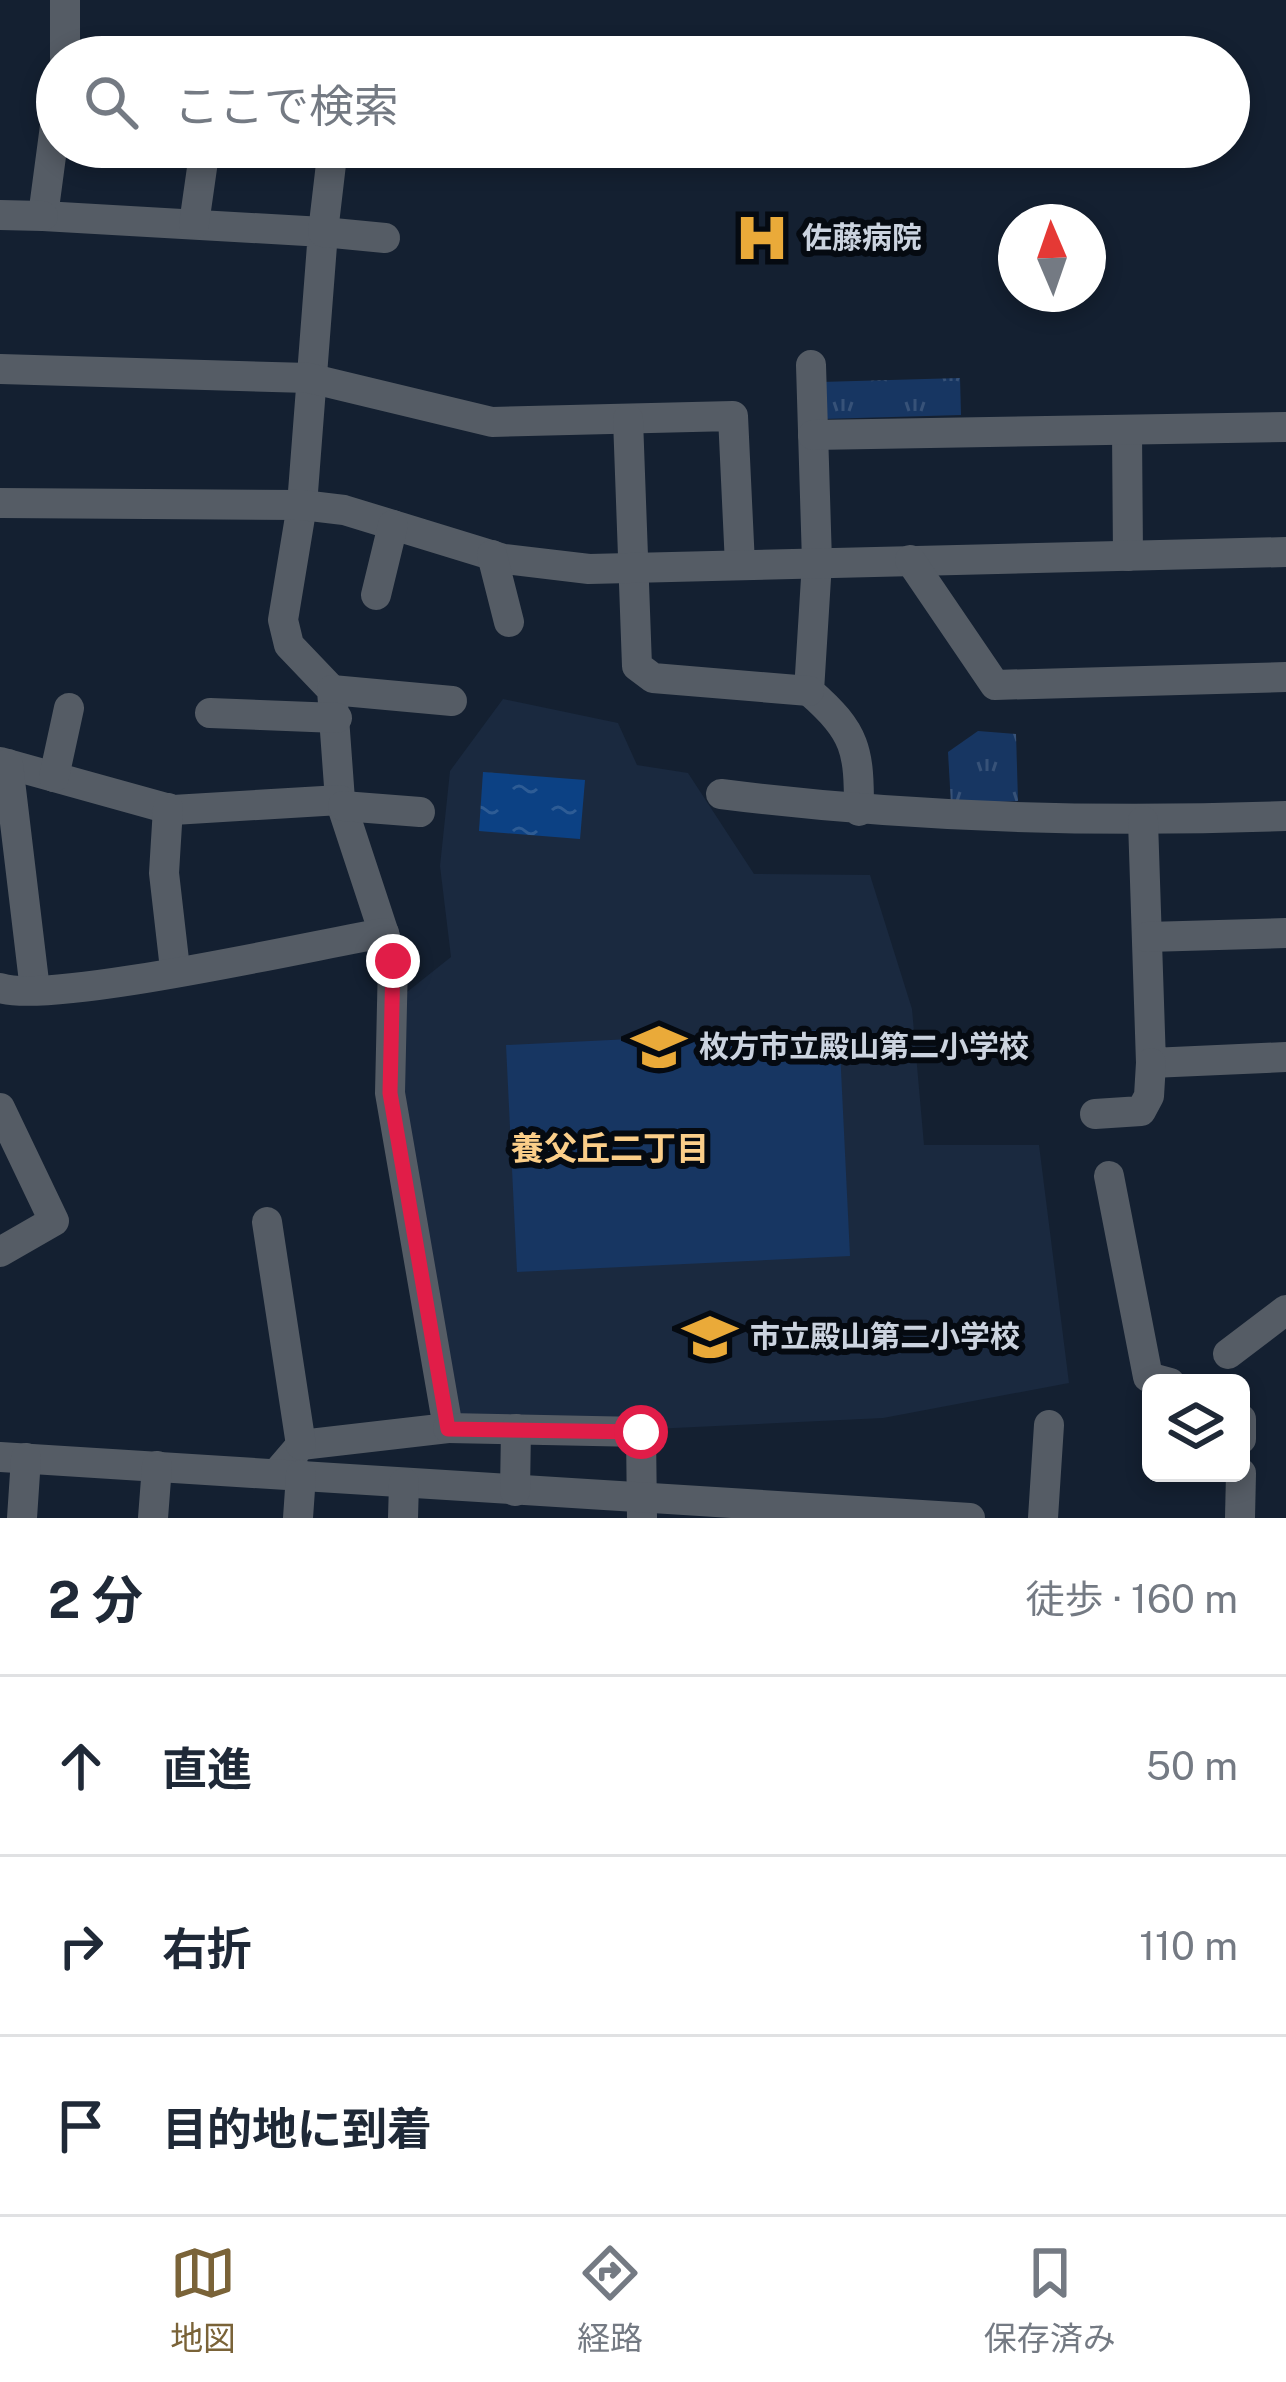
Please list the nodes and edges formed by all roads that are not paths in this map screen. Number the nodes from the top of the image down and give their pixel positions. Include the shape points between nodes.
1 (65, 0) edge
2 (65, 36) edge
3 (50, 168) edge
4 (202, 168) edge
5 (330, 168) edge
6 (0, 214) edge
7 (44, 216) junction
8 (194, 224) junction
9 (322, 232) junction
10 (385, 238) dead end
11 (0, 369) edge
12 (811, 375) dead end
13 (309, 378) junction
14 (628, 419) junction
15 (1286, 427) edge
16 (1127, 430) junction
17 (813, 435) junction
18 (0, 503) edge
19 (302, 505) junction
20 (393, 525) junction
21 (1286, 552) edge
22 (492, 555) junction
23 (1128, 556) junction
24 (910, 560) junction
25 (817, 562) junction
26 (740, 565) junction
27 (632, 569) junction
28 (376, 595) dead end
29 (509, 622) dead end
30 (1286, 677) edge
31 (809, 691) junction
32 (452, 701) dead end
33 (334, 704) junction
34 (69, 708) dead end
35 (210, 713) dead end
36 (4, 763) edge
37 (53, 777) junction
38 (721, 794) dead end
39 (342, 803) junction
40 (168, 808) junction
41 (859, 811) junction
42 (420, 812) dead end
43 (1286, 816) edge
44 (1143, 821) junction
45 (384, 933) junction
46 (1286, 933) edge
47 (1147, 937) junction
48 (175, 969) junction
49 (0, 988) edge
50 (35, 990) junction
51 (1286, 1058) edge
52 (1150, 1063) junction
53 (0, 1108) edge
54 (1095, 1114) dead end
55 (1109, 1176) dead end
56 (267, 1222) dead end
57 (0, 1252) edge
58 (1284, 1318) edge
59 (1228, 1354) dead end
60 (1147, 1374) edge
61 (1049, 1425) dead end
62 (448, 1429) junction
63 (516, 1429) junction
64 (13, 1457) edge
65 (293, 1464) junction
66 (157, 1466) junction
67 (1240, 1482) edge
68 (404, 1483) junction
69 (497, 1500) edge
70 (642, 1509) edge
71 (809, 1514) edge
72 (939, 1517) edge
73 (22, 1518) edge
74 (153, 1518) edge
75 (298, 1518) edge
76 (403, 1518) edge
77 (970, 1518) edge
78 (1043, 1518) edge
79 (1240, 1518) edge

1 - 2 street
3 - 7 street
4 - 8 street
5 - 9 street
6 - 7 street
7 - 8 street
8 - 9 street
9 - 10 street
9 - 13 street
11 - 13 street
12 - 17 street
13 - 14 street via 492,422
13 - 19 street
14 - 26 street via 734,416
14 - 27 street
15 - 16 street
16 - 17 street
16 - 23 street
17 - 25 street
18 - 19 street
19 - 20 street
19 - 33 street via 283,620 289,645
20 - 22 street
20 - 28 street
21 - 23 street
22 - 27 street
22 - 29 street
23 - 24 street
24 - 25 street
24 - 30 street via 995,686
25 - 26 street
25 - 31 street
26 - 27 street
27 - 31 street via 637,666 652,678
31 - 41 street via 859,754
32 - 33 street
33 - 35 street
33 - 39 street
34 - 37 street
36 - 37 street
36 - 50 street
37 - 40 street
38 - 41 street
39 - 40 street
39 - 42 street
39 - 45 street
40 - 48 street via 164,873
41 - 44 street
43 - 44 street
44 - 47 street
45 - 48 street
45 - 62 street via 393,961 390,1093
46 - 47 street
47 - 52 street
48 - 50 street
49 - 50 street
51 - 52 street
52 - 54 street via 1141,1111
53 - 57 street via 54,1221
55 - 60 street
56 - 65 street
58 - 59 street
61 - 78 street
62 - 63 street
62 - 65 street
63 - 69 street
63 - 70 street via 641,1432
64 - 66 street
64 - 73 street
65 - 66 street
65 - 68 street
65 - 75 street
66 - 74 street
67 - 79 street
68 - 69 street
68 - 76 street
69 - 70 street
70 - 71 street
71 - 72 street
72 - 77 street

